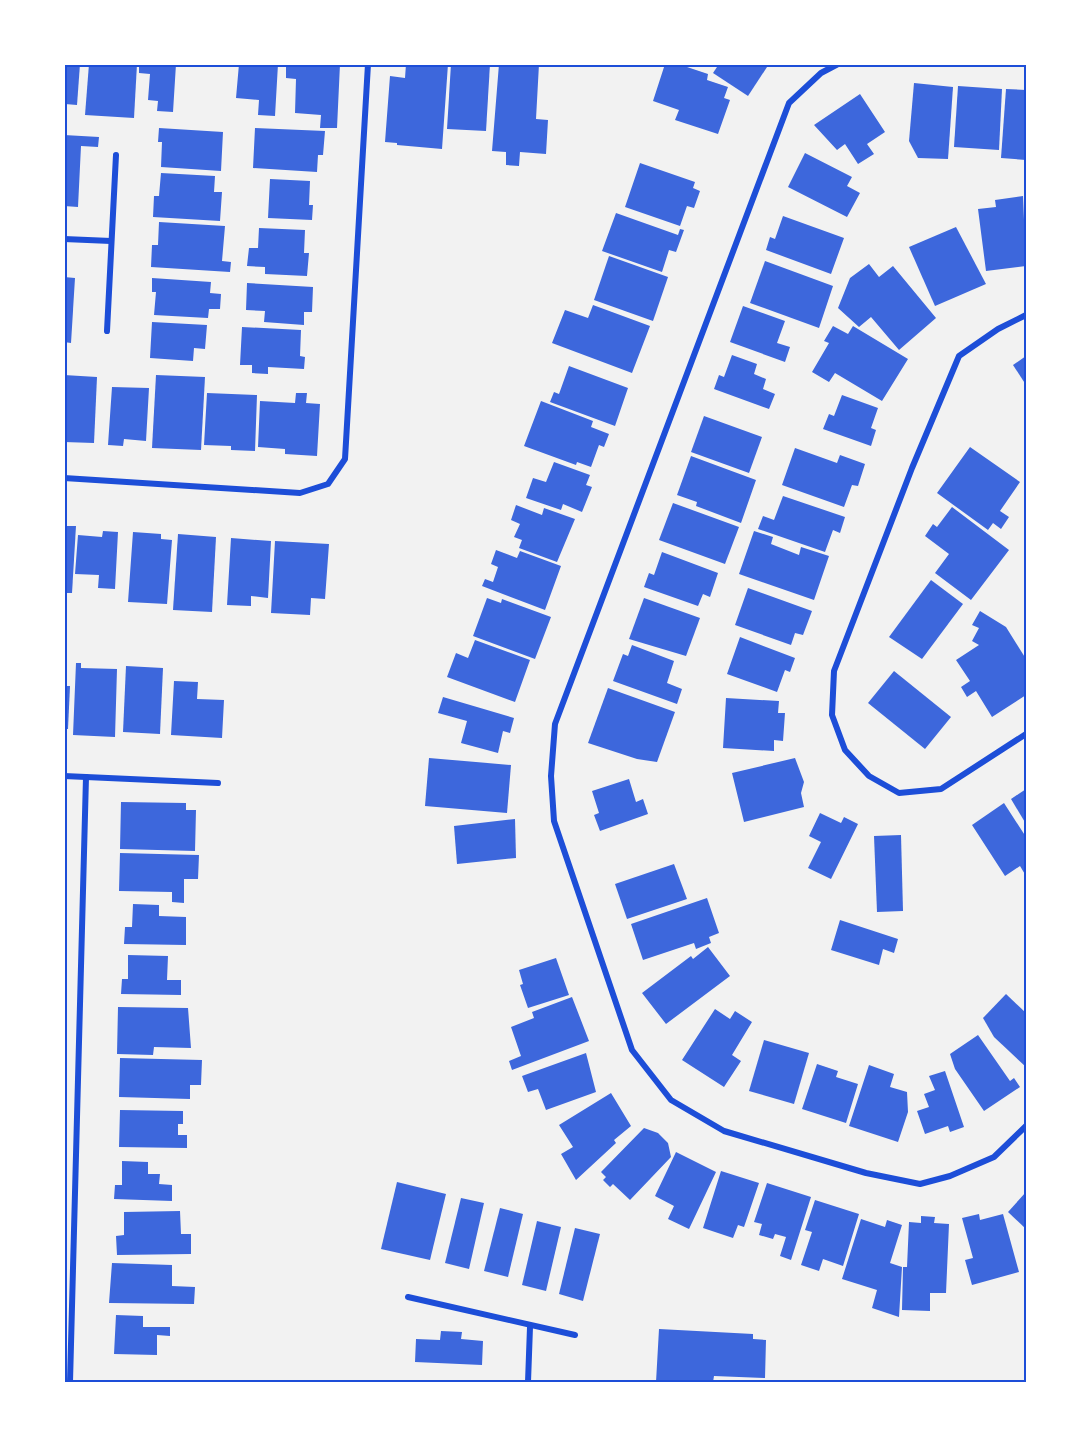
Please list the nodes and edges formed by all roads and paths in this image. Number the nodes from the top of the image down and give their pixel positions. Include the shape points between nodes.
1 (368, 64) edge
2 (838, 64) edge
3 (116, 155) dead end
4 (64, 239) edge
5 (111, 241) junction
6 (1026, 315) edge
7 (107, 331) dead end
8 (64, 478) edge
9 (1026, 735) edge
10 (64, 776) edge
11 (86, 777) junction
12 (218, 783) dead end
13 (1026, 1126) edge
14 (408, 1297) dead end
15 (530, 1327) junction
16 (575, 1335) dead end
17 (70, 1383) edge
18 (528, 1383) edge

1 - 8 street via 345,459 328,484 300,493
2 - 13 street via 820,73 789,103 555,724 551,776 554,821 632,1050 671,1100 724,1131 866,1173 920,1184 994,1157
3 - 5 street
4 - 5 street
5 - 7 street
6 - 9 street via 959,356 834,671 832,715 845,750 869,776 899,793 941,789
10 - 11 street
11 - 12 street
11 - 17 street
14 - 15 street
15 - 16 street
15 - 18 street

